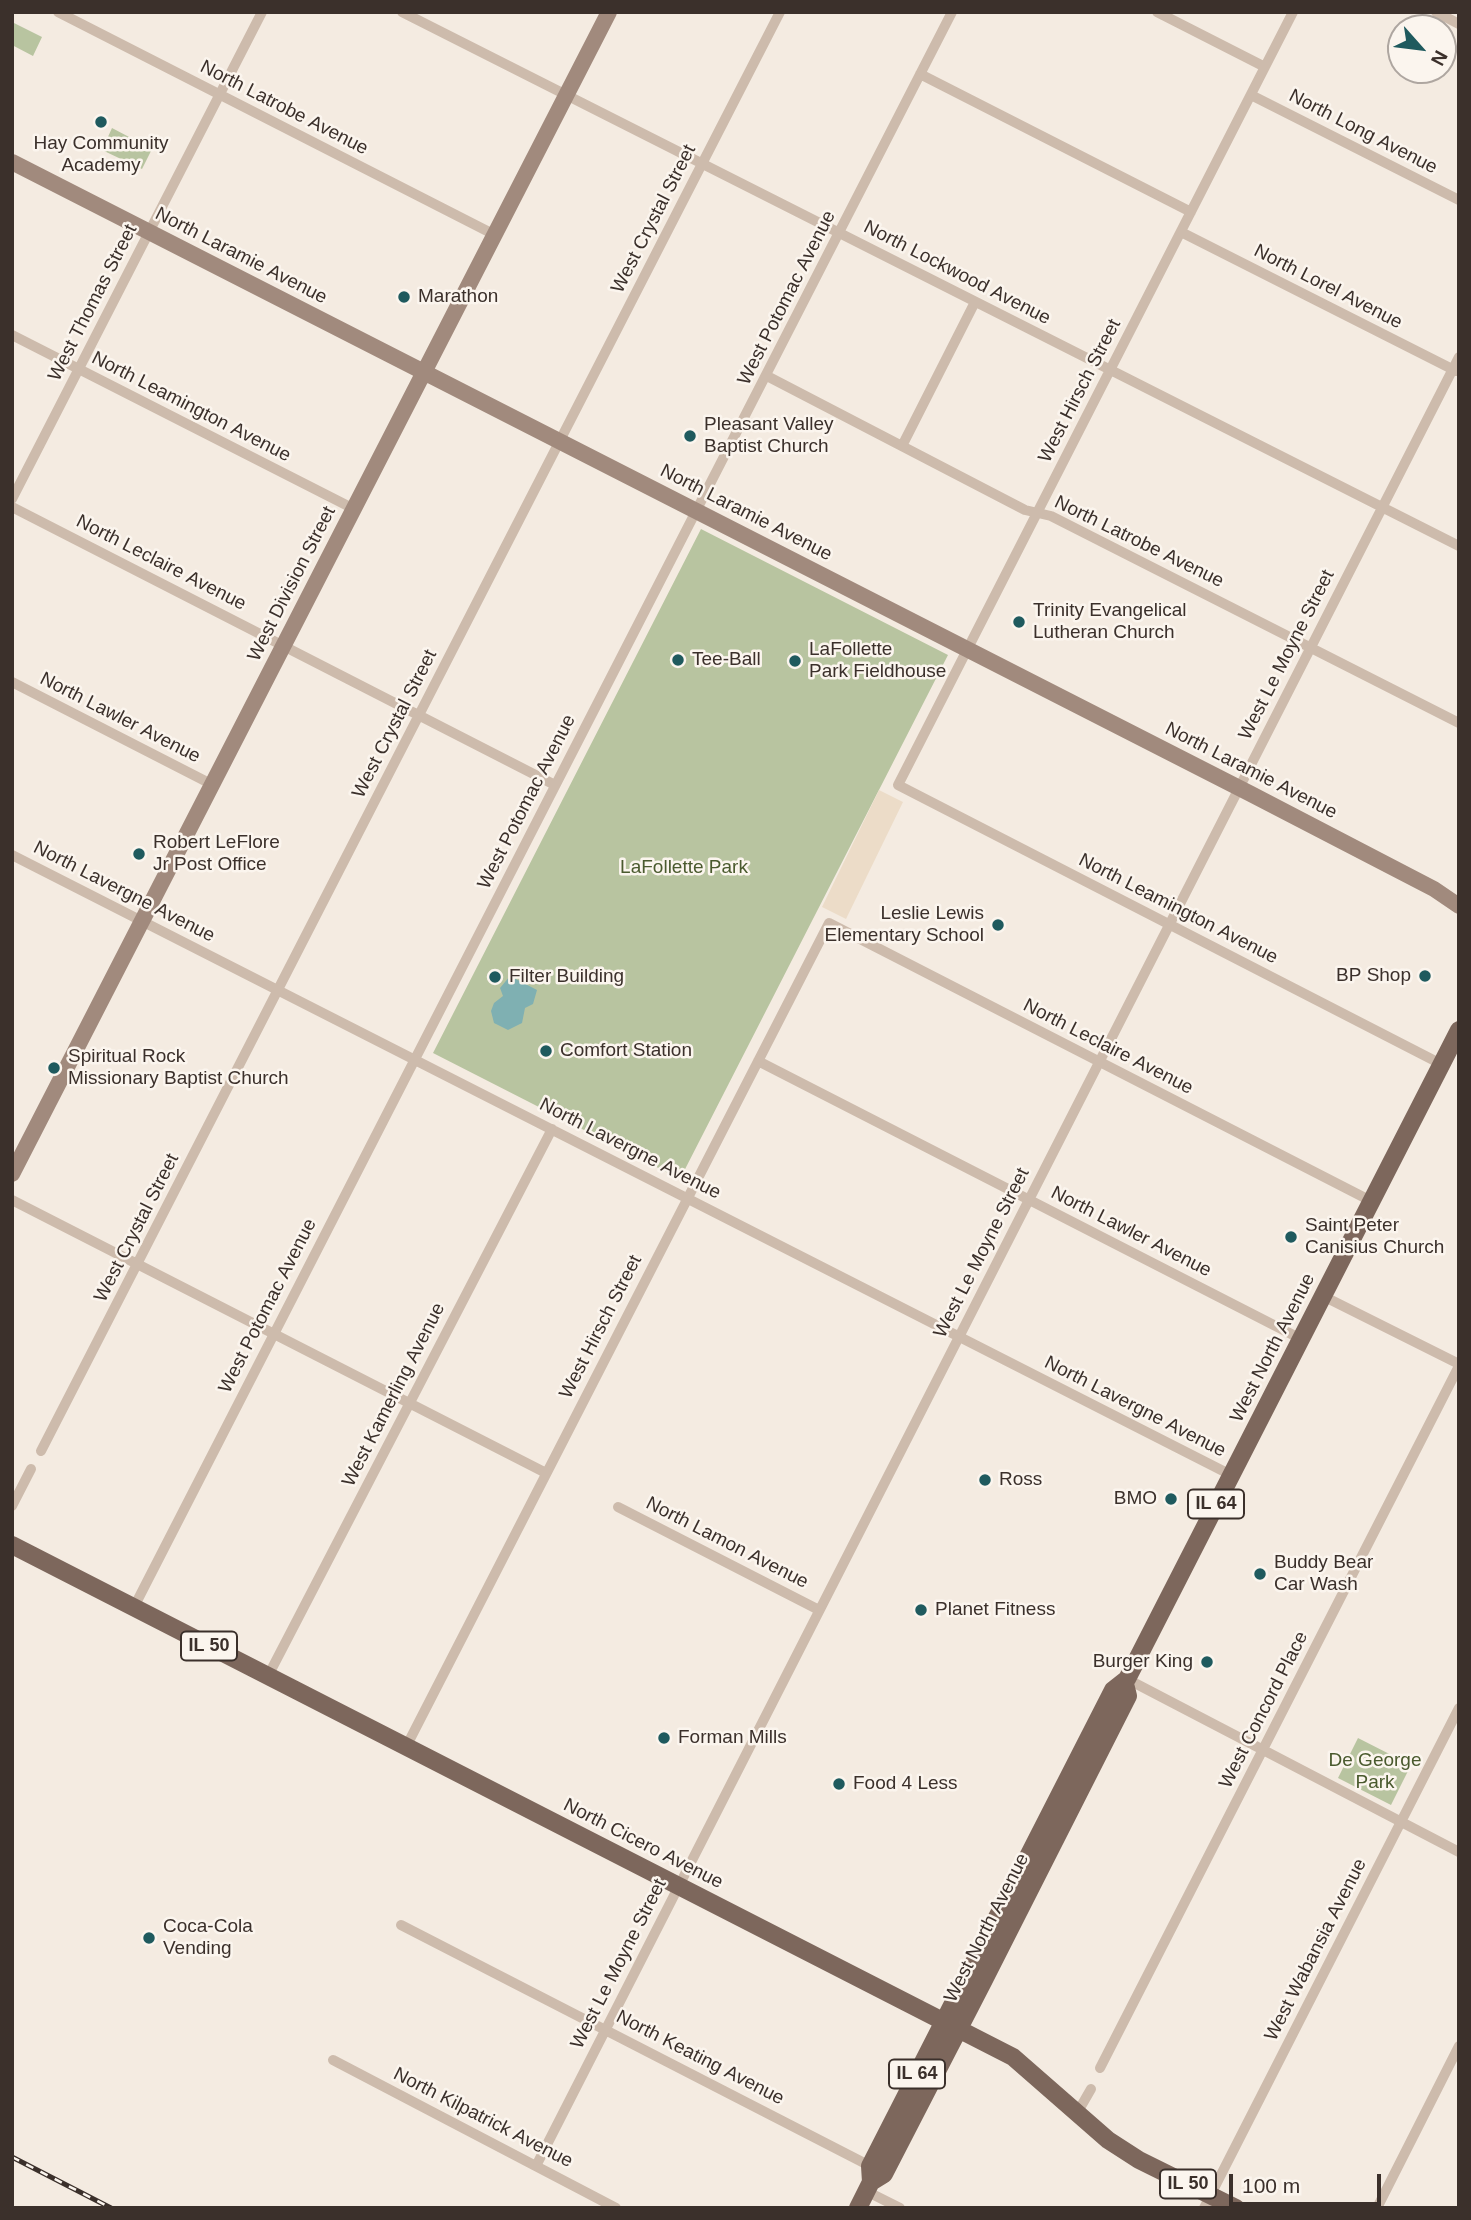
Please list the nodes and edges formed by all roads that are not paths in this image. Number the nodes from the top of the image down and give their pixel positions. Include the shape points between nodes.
1 (58, 12) edge
2 (262, 12) edge
3 (402, 12) edge
4 (610, 12) edge
5 (780, 12) edge
6 (952, 12) edge
7 (1157, 12) edge
8 (1293, 12) edge
9 (1436, 12) edge
10 (1459, 24) edge
11 (1265, 67) junction
12 (920, 74) junction
13 (220, 95) junction
14 (1251, 95) junction
15 (567, 96) junction
16 (12, 162) edge
17 (702, 164) junction
18 (1459, 200) edge
19 (1191, 212) junction
20 (149, 232) junction
21 (1181, 232) junction
22 (839, 233) junction
23 (495, 235) junction
24 (975, 302) junction
25 (12, 335) edge
26 (1459, 357) edge
27 (79, 369) junction
28 (1110, 370) junction
29 (1456, 371) edge
30 (424, 373) junction
31 (767, 376) junction
32 (559, 442) junction
33 (902, 446) junction
34 (12, 499) edge
35 (12, 507) edge
36 (1382, 508) junction
37 (354, 509) junction
38 (697, 512) junction
39 (1037, 513) junction
40 (1459, 546) edge
41 (284, 646) junction
42 (1310, 647) junction
43 (967, 649) junction
44 (12, 682) edge
45 (419, 715) junction
46 (1459, 723) edge
47 (212, 785) junction
48 (898, 785) joint
49 (555, 786) junction
50 (1239, 788) junction
51 (12, 855) edge
52 (1459, 906) edge
53 (142, 921) junction
54 (829, 923) joint
55 (1169, 924) junction
56 (278, 990) junction
57 (1459, 1030) edge
58 (415, 1059) junction
59 (758, 1061) junction
60 (1099, 1062) junction
61 (1441, 1064) junction
62 (552, 1129) junction
63 (12, 1174) edge
64 (687, 1198) junction
65 (12, 1200) edge
66 (1029, 1200) junction
67 (1371, 1201) junction
68 (138, 1264) junction
69 (1323, 1296) junction
70 (274, 1334) junction
71 (959, 1337) junction
72 (1301, 1339) junction
73 (1459, 1365) edge
74 (410, 1403) junction
75 (41, 1451) dead end
76 (32, 1469) dead end
77 (546, 1473) junction
78 (1231, 1475) junction
79 (12, 1506) edge
80 (618, 1507) dead end
81 (12, 1545) edge
82 (134, 1607) junction
83 (819, 1610) junction
84 (268, 1676) junction
85 (1126, 1682) junction
86 (1459, 1708) edge
87 (405, 1746) junction
88 (1264, 1750) junction
89 (1401, 1822) junction
90 (1459, 1852) edge
91 (678, 1886) junction
92 (401, 1925) dead end
93 (951, 2026) junction
94 (606, 2029) junction
95 (1459, 2046) edge
96 (333, 2060) dead end
97 (1100, 2068) dead end
98 (1091, 2088) dead end
99 (1076, 2115) junction
100 (536, 2166) junction
101 (869, 2180) junction
102 (1207, 2202) edge
103 (616, 2208) edge
104 (858, 2208) edge
105 (900, 2208) edge
106 (1236, 2208) edge
107 (1377, 2208) edge

1 - 13 street, North Latrobe Avenue
2 - 13 street, West Thomas Street
3 - 15 street, North Lockwood Avenue
4 - 15 street, West Division Street
5 - 17 street, West Crystal Street
6 - 12 street, West Potomac Avenue
7 - 11 street
8 - 11 street, West Hirsch Street
9 - 10 street
11 - 14 street, West Hirsch Street
12 - 19 street
12 - 22 street, West Potomac Avenue
13 - 20 street, West Thomas Street
13 - 23 street, North Latrobe Avenue
14 - 18 street, North Long Avenue
14 - 19 street, West Hirsch Street
15 - 17 street, North Lockwood Avenue
15 - 23 street, West Division Street
16 - 20 street, North Laramie Avenue
17 - 22 street, North Lockwood Avenue
17 - 32 street, West Crystal Street
19 - 21 street, West Hirsch Street
20 - 27 street, West Thomas Street
20 - 30 street, North Laramie Avenue
21 - 28 street, West Hirsch Street
21 - 29 street, North Lorel Avenue
22 - 24 street, North Lockwood Avenue
22 - 31 street, West Potomac Avenue
23 - 30 street, West Division Street
24 - 28 street, North Lockwood Avenue
24 - 33 street
25 - 27 street, North Leamington Avenue
26 - 29 street, West Le Moyne Street
27 - 34 street, West Thomas Street
27 - 37 street, North Leamington Avenue
28 - 36 street, North Lockwood Avenue
28 - 39 street, West Hirsch Street
29 - 36 street, West Le Moyne Street
30 - 32 street, North Laramie Avenue
30 - 37 street, West Division Street
31 - 33 street, North Latrobe Avenue
31 - 38 street, West Potomac Avenue
32 - 38 street, North Laramie Avenue
32 - 45 street, West Crystal Street
33 - 39 street, North Latrobe Avenue
35 - 41 street, North Leclaire Avenue
36 - 40 street, North Lockwood Avenue
36 - 42 street, West Le Moyne Street
37 - 41 street, West Division Street
38 - 43 street, North Laramie Avenue
38 - 49 street, West Potomac Avenue
39 - 42 street, North Latrobe Avenue
39 - 43 street, West Hirsch Street
41 - 45 street, North Leclaire Avenue
41 - 47 street, West Division Street
42 - 46 street, North Latrobe Avenue
42 - 50 street, West Le Moyne Street
43 - 48 street, West Hirsch Street
43 - 50 street, North Laramie Avenue
44 - 47 street, North Lawler Avenue
45 - 49 street, North Leclaire Avenue
45 - 56 street, West Crystal Street
47 - 53 street, West Division Street
48 - 55 street, North Leamington Avenue
49 - 58 street, West Potomac Avenue
50 - 52 street, North Laramie Avenue
50 - 55 street, West Le Moyne Street
51 - 53 street, North Lavergne Avenue
53 - 56 street, North Lavergne Avenue
53 - 63 street, West Division Street
54 - 59 street, West Hirsch Street
54 - 60 street, North Leclaire Avenue
55 - 60 street, West Le Moyne Street
55 - 61 street, North Leamington Avenue
56 - 58 street, North Lavergne Avenue
56 - 68 street, West Crystal Street
57 - 61 main road, West North Avenue / IL 64
58 - 62 street, North Lavergne Avenue
58 - 70 street, West Potomac Avenue
59 - 64 street, West Hirsch Street
59 - 66 street, North Lawler Avenue
60 - 66 street, West Le Moyne Street
60 - 67 street, North Leclaire Avenue
61 - 67 main road, West North Avenue / IL 64
62 - 64 street, North Lavergne Avenue
62 - 74 street, West Kamerling Avenue
64 - 71 street, North Lavergne Avenue
64 - 77 street, West Hirsch Street
65 - 68 street
66 - 71 street, West Le Moyne Street
66 - 72 street, North Lawler Avenue
67 - 69 main road, West North Avenue / IL 64
68 - 70 street
68 - 75 street, West Crystal Street
69 - 72 main road, West North Avenue / IL 64
69 - 73 street
70 - 74 street
70 - 82 street, West Potomac Avenue
71 - 78 street, North Lavergne Avenue
71 - 83 street, West Le Moyne Street
72 - 78 main road, West North Avenue / IL 64
73 - 88 street, West Concord Place
74 - 77 street
74 - 84 street, West Kamerling Avenue
76 - 79 street
77 - 87 street, West Hirsch Street
78 - 85 main road, West North Avenue / IL 64
80 - 83 street, North Lamon Avenue
81 - 82 main road, North Cicero Avenue / IL 50
82 - 84 main road, North Cicero Avenue / IL 50
83 - 91 street, West Le Moyne Street
84 - 87 main road, North Cicero Avenue / IL 50
85 - 88 street
85 - 93 main road, West North Avenue / IL 64 via 1128,1696
86 - 89 street, West Wabansia Avenue
87 - 91 main road, North Cicero Avenue / IL 50
88 - 89 street
88 - 97 street, West Concord Place
89 - 90 street
89 - 102 street, West Wabansia Avenue
91 - 93 main road, North Cicero Avenue / IL 50
91 - 94 street, West Le Moyne Street
92 - 94 street, North Keating Avenue
93 - 99 main road, North Cicero Avenue / IL 50 via 1013,2057
93 - 101 main road, West North Avenue / IL 64 via 884,2174
94 - 100 street, West Le Moyne Street
94 - 101 street, North Keating Avenue
95 - 107 street
96 - 100 street, North Kilpatrick Avenue
98 - 99 street
99 - 102 main road, North Cicero Avenue / IL 50
100 - 103 street, North Kilpatrick Avenue
101 - 104 main road, West North Avenue / IL 64
101 - 105 street, North Keating Avenue
102 - 106 main road, North Cicero Avenue / IL 50

